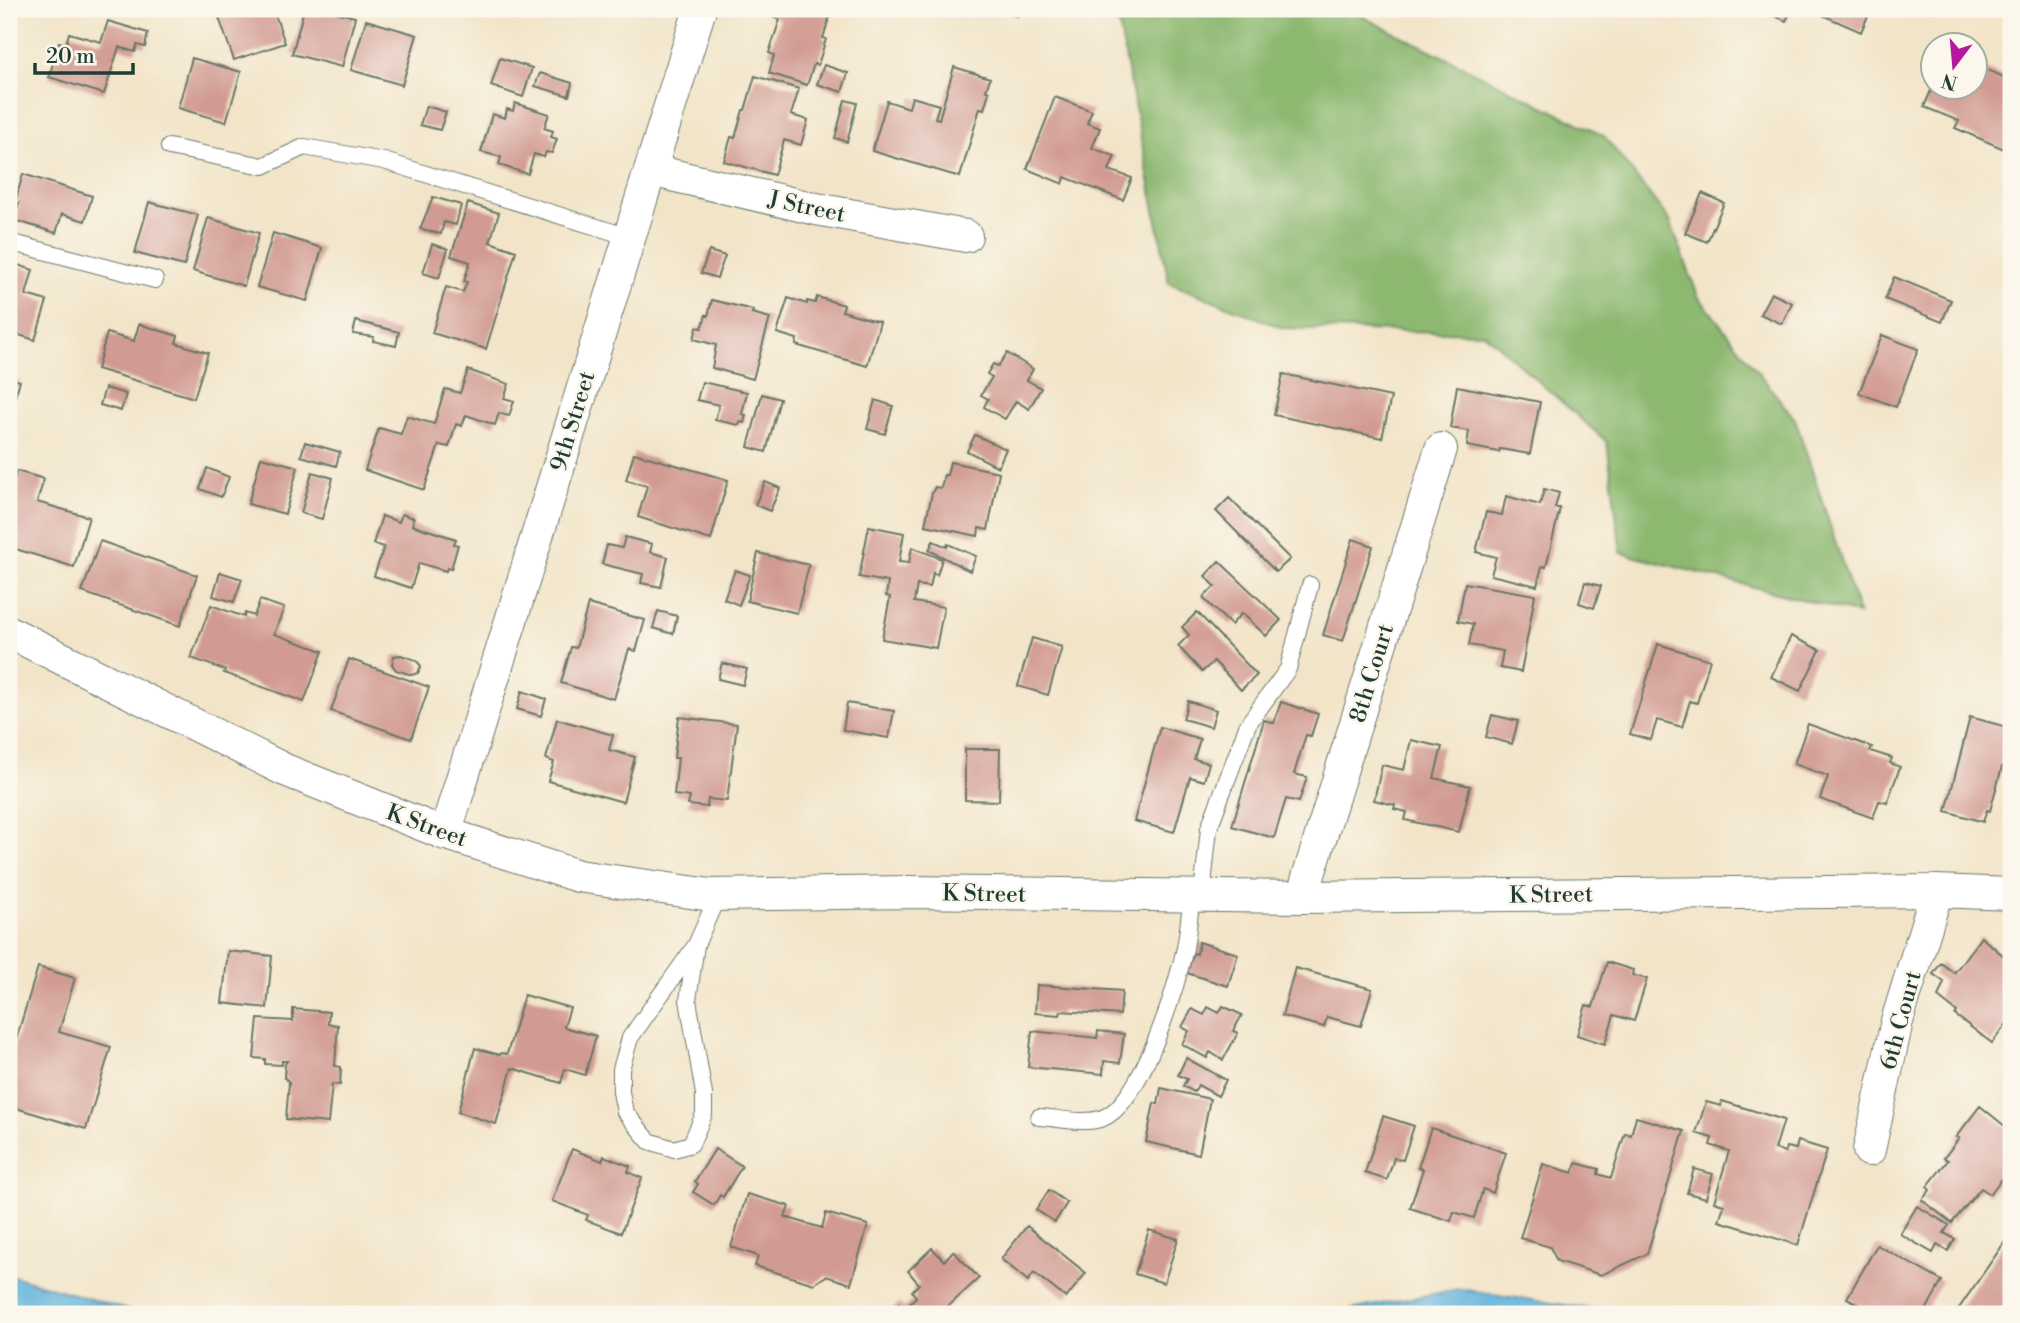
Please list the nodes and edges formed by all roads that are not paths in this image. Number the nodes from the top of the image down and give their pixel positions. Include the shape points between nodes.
1 (700, 9) edge
2 (170, 147) dead end
3 (650, 170) junction
4 (966, 236) dead end
5 (629, 237) junction
6 (9, 242) edge
7 (155, 279) dead end
8 (1441, 449) dead end
9 (1310, 586) dead end
10 (9, 632) edge
11 (445, 834) junction
12 (1937, 891) junction
13 (2011, 894) edge
14 (718, 895) junction
15 (1197, 895) junction
16 (1302, 897) junction
17 (696, 945) junction
18 (1039, 1117) dead end
19 (1869, 1150) dead end

1 - 3 street, 9th Street
2 - 5 lane via 263,166 304,146 384,162
3 - 4 street, J Street via 817,209
3 - 5 street, 9th Street
5 - 11 street, 9th Street
6 - 7 lane
8 - 16 street, 8th Court
9 - 15 lane via 1288,669 1248,724 1209,828
10 - 11 street, K Street via 285,769
11 - 14 street, K Street via 578,876
12 - 13 street, K Street
12 - 16 street, K Street
12 - 19 street, 6th Court via 1897,1021
14 - 15 street, K Street
14 - 17 lane
15 - 16 street, K Street
15 - 18 lane via 1154,1044 1127,1099 1101,1119
17 - 17 lane via 630,1038 621,1069 625,1112 649,1141 674,1149 691,1144 704,1114 688,1000

